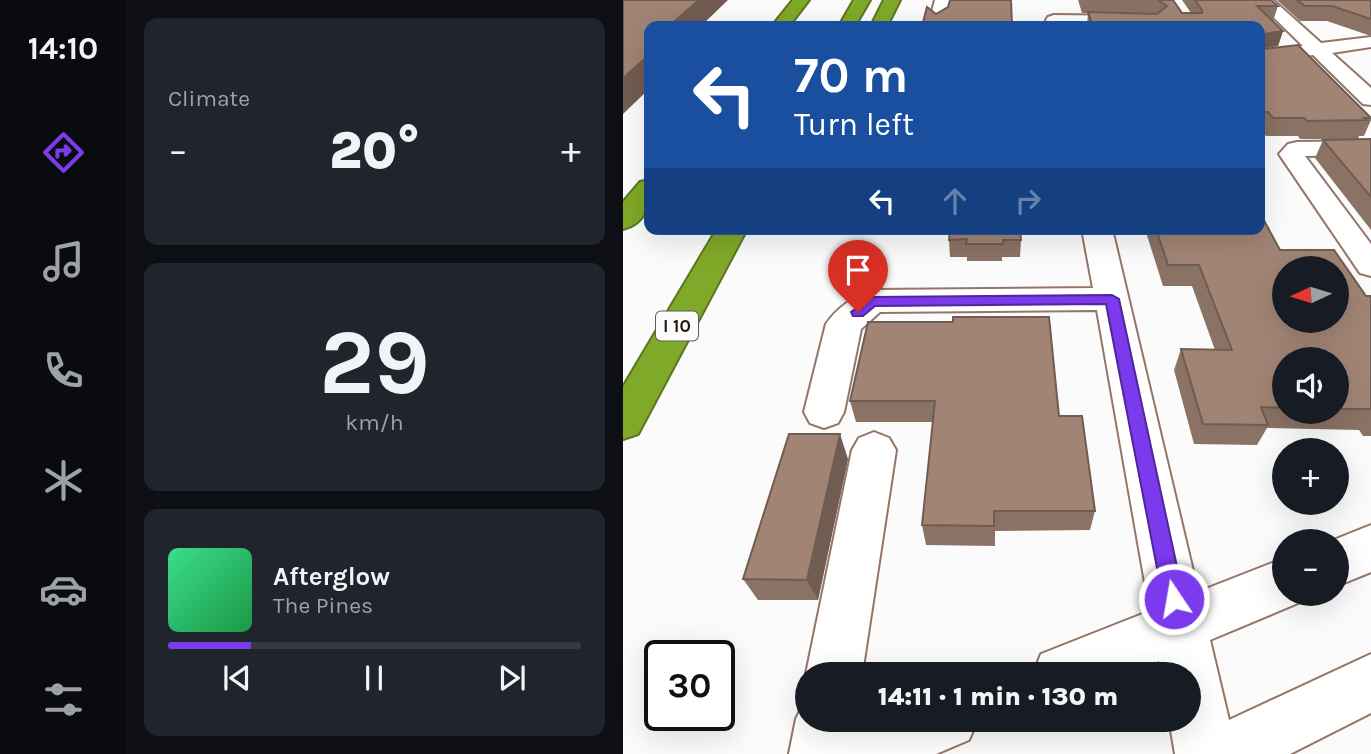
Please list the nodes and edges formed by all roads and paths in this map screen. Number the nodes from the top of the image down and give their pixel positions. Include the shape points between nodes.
1 (801, 0) edge
2 (862, 0) edge
3 (892, 0) edge
4 (943, 0) edge
5 (1050, 0) edge
6 (1264, 0) edge
7 (938, 19) edge
8 (784, 21) edge
9 (850, 21) edge
10 (882, 21) edge
11 (1055, 21) edge
12 (1371, 26) edge
13 (1301, 34) junction
14 (1371, 42) edge
15 (1318, 50) junction
16 (1265, 56) edge
17 (1367, 91) edge
18 (1371, 148) edge
19 (644, 194) edge
20 (623, 220) edge
21 (729, 235) edge
22 (1098, 235) edge
23 (1371, 266) edge
24 (1112, 299) junction
25 (824, 412) dead end
26 (623, 423) edge
27 (874, 450) dead end
28 (1371, 548) edge
29 (1349, 557) edge
30 (1272, 588) edge
31 (1179, 626) junction
32 (836, 662) edge
33 (1090, 662) edge
34 (1371, 683) edge
35 (824, 732) edge
36 (916, 732) edge
37 (820, 754) edge
38 (862, 754) edge
39 (1206, 754) edge
40 (1225, 754) edge

1 - 8 highway
2 - 9 highway
3 - 10 highway
4 - 7 street
5 - 11 street
6 - 13 street
12 - 13 street
13 - 15 street
14 - 15 street
15 - 16 street
15 - 17 street
18 - 23 street via 1297,149 1291,154
19 - 20 highway
21 - 26 highway, I 10
22 - 24 street
24 - 25 street via 871,301 844,324
24 - 31 street
27 - 32 street
28 - 29 street
30 - 31 street
31 - 33 street
31 - 39 street
34 - 40 street
35 - 37 street
36 - 38 street

